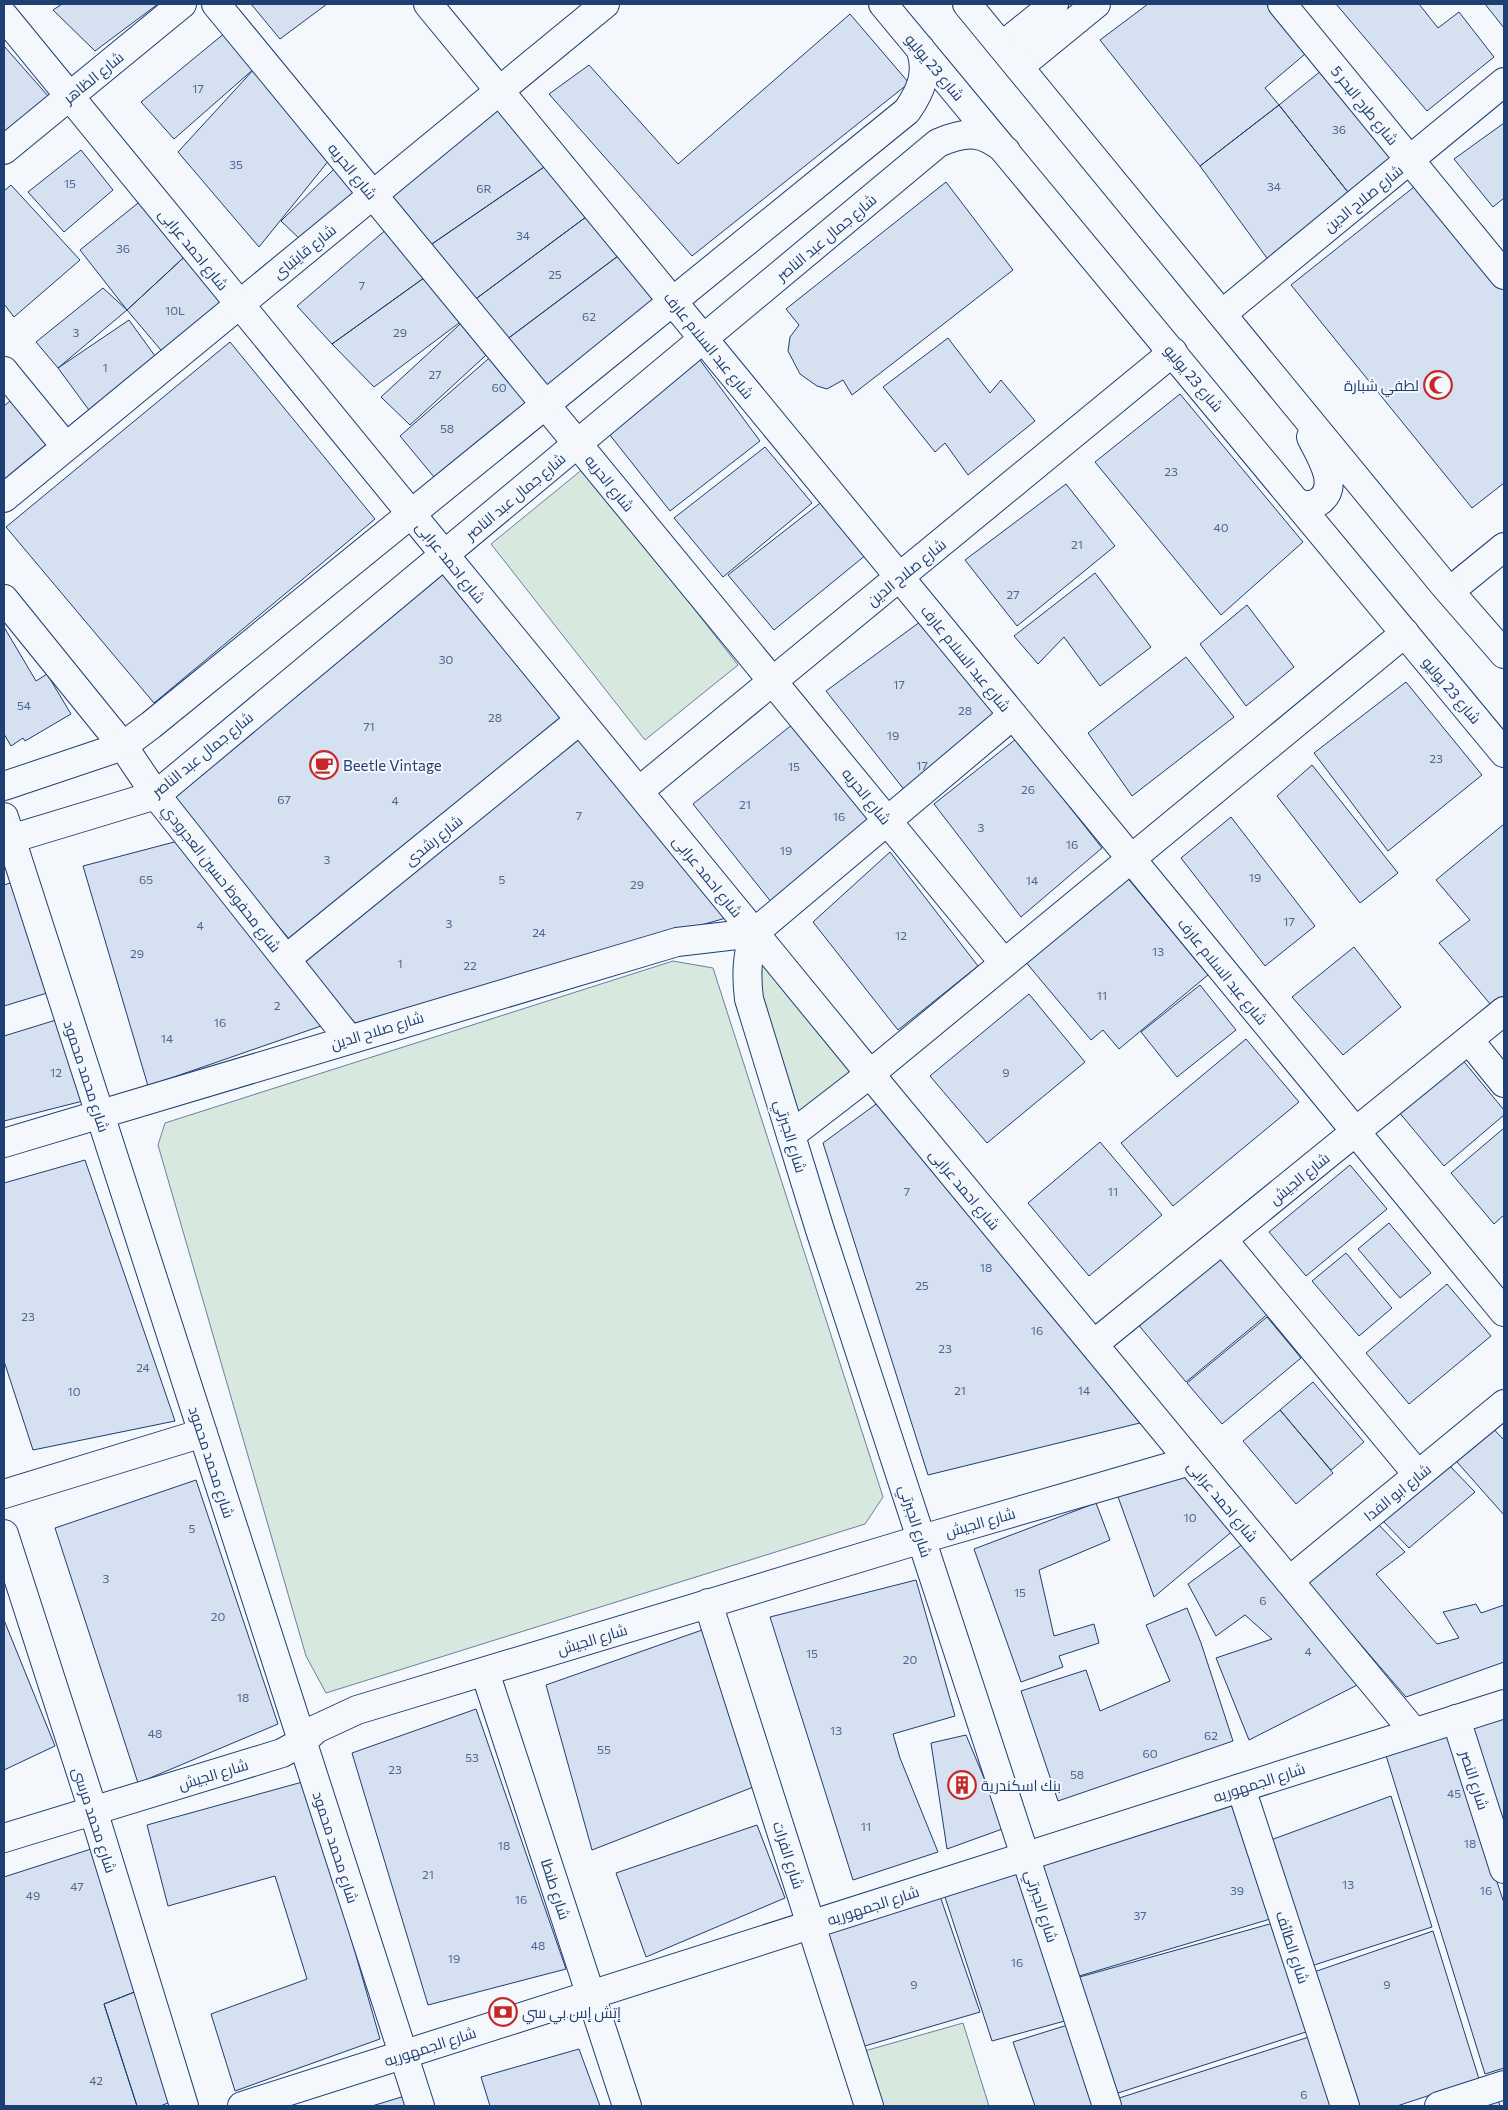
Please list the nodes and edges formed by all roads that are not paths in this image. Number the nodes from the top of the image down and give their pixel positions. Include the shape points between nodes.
1 (182, 4) edge
2 (216, 4) edge
3 (428, 4) edge
4 (605, 4) edge
5 (883, 4) edge
6 (968, 4) edge
7 (1054, 4) edge
8 (1096, 4) edge
9 (1282, 4) edge
10 (4, 16) edge
11 (1002, 46) junction
12 (920, 48) junction
13 (1019, 67) junction
14 (1504, 82) edge
15 (499, 91) junction
16 (69, 96) junction
17 (4, 150) edge
18 (1006, 151) junction
19 (1410, 160) junction
20 (373, 195) junction
21 (1504, 275) edge
22 (673, 301) junction
23 (239, 304) junction
24 (1222, 314) junction
25 (703, 338) junction
26 (1173, 352) junction
27 (4, 371) edge
28 (546, 405) junction
29 (1300, 409) junction
30 (578, 444) junction
31 (66, 447) junction
32 (4, 498) edge
33 (1298, 503) junction
34 (411, 514) junction
35 (1504, 547) edge
36 (444, 554) junction
37 (899, 577) junction
38 (1450, 591) junction
39 (4, 599) edge
40 (1405, 633) junction
41 (1504, 654) edge
42 (773, 681) junction
43 (1013, 715) junction
44 (580, 720) junction
45 (124, 746) junction
46 (1504, 754) edge
47 (4, 786) edge
48 (639, 791) junction
49 (156, 795) junction
50 (887, 821) junction
51 (6, 832) edge
52 (1131, 858) junction
53 (754, 933) junction
54 (286, 959) junction
55 (1004, 963) junction
56 (1504, 1011) edge
57 (349, 1039) junction
58 (1469, 1040) junction
59 (870, 1074) junction
60 (1504, 1083) edge
61 (100, 1115) junction
62 (1356, 1132) junction
63 (791, 1135) junction
64 (4, 1144) edge
65 (1223, 1240) junction
66 (1504, 1312) edge
67 (1094, 1344) junction
68 (1504, 1404) edge
69 (203, 1433) junction
70 (1190, 1461) junction
71 (1418, 1475) junction
72 (4, 1494) edge
73 (4, 1534) edge
74 (922, 1539) junction
75 (1289, 1581) junction
76 (708, 1603) junction
77 (485, 1672) junction
78 (1504, 1704) edge
79 (1456, 1719) junction
80 (1414, 1732) junction
81 (302, 1742) junction
82 (1241, 1788) junction
83 (93, 1810) junction
84 (4, 1838) edge
85 (1026, 1856) junction
86 (1504, 1868) edge
87 (811, 1924) junction
88 (591, 1995) junction
89 (403, 2055) junction
90 (1504, 2085) edge
91 (184, 2106) edge
92 (242, 2106) edge
93 (420, 2106) edge
94 (627, 2106) edge
95 (869, 2106) edge
96 (1107, 2106) edge
97 (1346, 2106) edge
98 (1439, 2106) edge

1 - 16 street, شارع الظاهر
2 - 20 street, شارع الحريه
3 - 15 street, شارع عبد السلام عارف
4 - 15 street, شارع قايتباى
5 - 12 street, شارع 23 يوليو
6 - 11 street
7 - 11 street
8 - 13 street
9 - 19 street, شارع طرح البحر 5
10 - 16 street, شارع احمد عرابى
11 - 13 street
12 - 18 street, شارع 23 يوليو
12 - 22 street via 924,64 923,81 908,111
13 - 24 street
14 - 19 street, شارع صلاح الدين
15 - 20 street, شارع قايتباى
15 - 22 street, شارع عبد السلام عارف
16 - 17 street, شارع الظاهر
16 - 23 street, شارع احمد عرابى
18 - 25 street, شارع جمال عبد الناصر via 991,140 974,135 958,134 938,143
18 - 26 street, شارع 23 يوليو
19 - 21 street, شارع طرح البحر 5
19 - 24 street, شارع صلاح الدين
20 - 23 street, شارع قايتباى
20 - 28 street, شارع الحريه
22 - 25 street, شارع عبد السلام عارف
22 - 28 street
23 - 31 street, شارع قايتباى
23 - 34 street, شارع احمد عرابى
24 - 29 street
25 - 30 street, شارع جمال عبد الناصر
25 - 37 street, شارع عبد السلام عارف
26 - 33 street, شارع 23 يوليو
26 - 37 street, شارع صلاح الدين
27 - 31 street
28 - 30 street, شارع الحريه
28 - 34 street
29 - 33 street via 1329,483 1319,502 1312,505
29 - 38 street
30 - 36 street, شارع جمال عبد الناصر
30 - 42 street, شارع الحريه
31 - 32 street, شارع قايتباى
33 - 40 street, شارع 23 يوليو
34 - 36 street, شارع احمد عرابى
34 - 45 street
35 - 38 street
36 - 44 street, شارع احمد عرابى
36 - 49 street, شارع جمال عبد الناصر
37 - 42 street, شارع صلاح الدين
37 - 43 street, شارع عبد السلام عارف
38 - 41 street
39 - 45 street, شارع محفوظ حسين العجرودي
40 - 46 street, شارع 23 يوليو
40 - 52 street
42 - 48 street, شارع صلاح الدين
42 - 50 street, شارع الحريه
43 - 50 street
43 - 52 street, شارع عبد السلام عارف
44 - 48 street, شارع احمد عرابى
44 - 54 street, شارع رشدى
45 - 47 street
45 - 49 street, شارع محفوظ حسين العجرودي
48 - 53 street, شارع احمد عرابى
49 - 51 street, شارع جمال عبد الناصر
49 - 54 street, شارع محفوظ حسين العجرودي
50 - 53 street
50 - 55 street, شارع الحريه
51 - 61 street, شارع محمد محمود
52 - 55 street
52 - 62 street, شارع عبد السلام عارف
53 - 57 street, شارع صلاح الدين via 677,942
53 - 59 street, شارع احمد عرابى
53 - 63 street, شارع الجبرتي via 746,978 749,999
54 - 57 street, شارع محفوظ حسين العجرودي
55 - 59 street
56 - 58 street, شارع الجيش
57 - 61 street, شارع صلاح الدين
58 - 60 street
58 - 62 street, شارع الجيش
59 - 63 street
59 - 67 street, شارع احمد عرابى
61 - 64 street, شارع صلاح الدين
61 - 69 street, شارع محمد محمود
62 - 65 street, شارع الجيش
62 - 66 street, شارع عبد السلام عارف
63 - 74 street, شارع الجبرتي
65 - 67 street, شارع الجيش
65 - 71 street
67 - 70 street, شارع احمد عرابى
68 - 71 street, شارع ابو الفدا
69 - 72 street
69 - 81 street, شارع محمد محمود
70 - 74 street, شارع الجيش
70 - 75 street, شارع احمد عرابى
71 - 75 street, شارع ابو الفدا
73 - 83 street, شارع محمد مرسى
74 - 76 street, شارع الجيش
74 - 85 street, شارع الجبرتي
75 - 80 street, شارع احمد عرابى
76 - 77 street, شارع الجيش
76 - 87 street, شارع الفرات
77 - 81 street, شارع الجيش via 357,1710 316,1729
77 - 88 street, شارع طنطا
78 - 79 street, شارع الجمهوريه
79 - 80 street, شارع الجمهوريه
79 - 86 street, شارع النصر
80 - 82 street, شارع الجمهوريه
81 - 83 street, شارع الجيش via 282,1753
81 - 89 street, شارع محمد محمود
82 - 85 street, شارع الجمهوريه
82 - 97 street, شارع الطائف
83 - 84 street, شارع الجيش
83 - 91 street, شارع محمد مرسى
85 - 87 street, شارع الجمهوريه
85 - 96 street, شارع الجبرتي
87 - 88 street, شارع الجمهوريه
87 - 95 street, شارع الفرات
88 - 89 street, شارع الجمهوريه
88 - 94 street, شارع طنطا
89 - 92 street, شارع الجمهوريه
89 - 93 street, شارع محمد محمود
90 - 98 street

